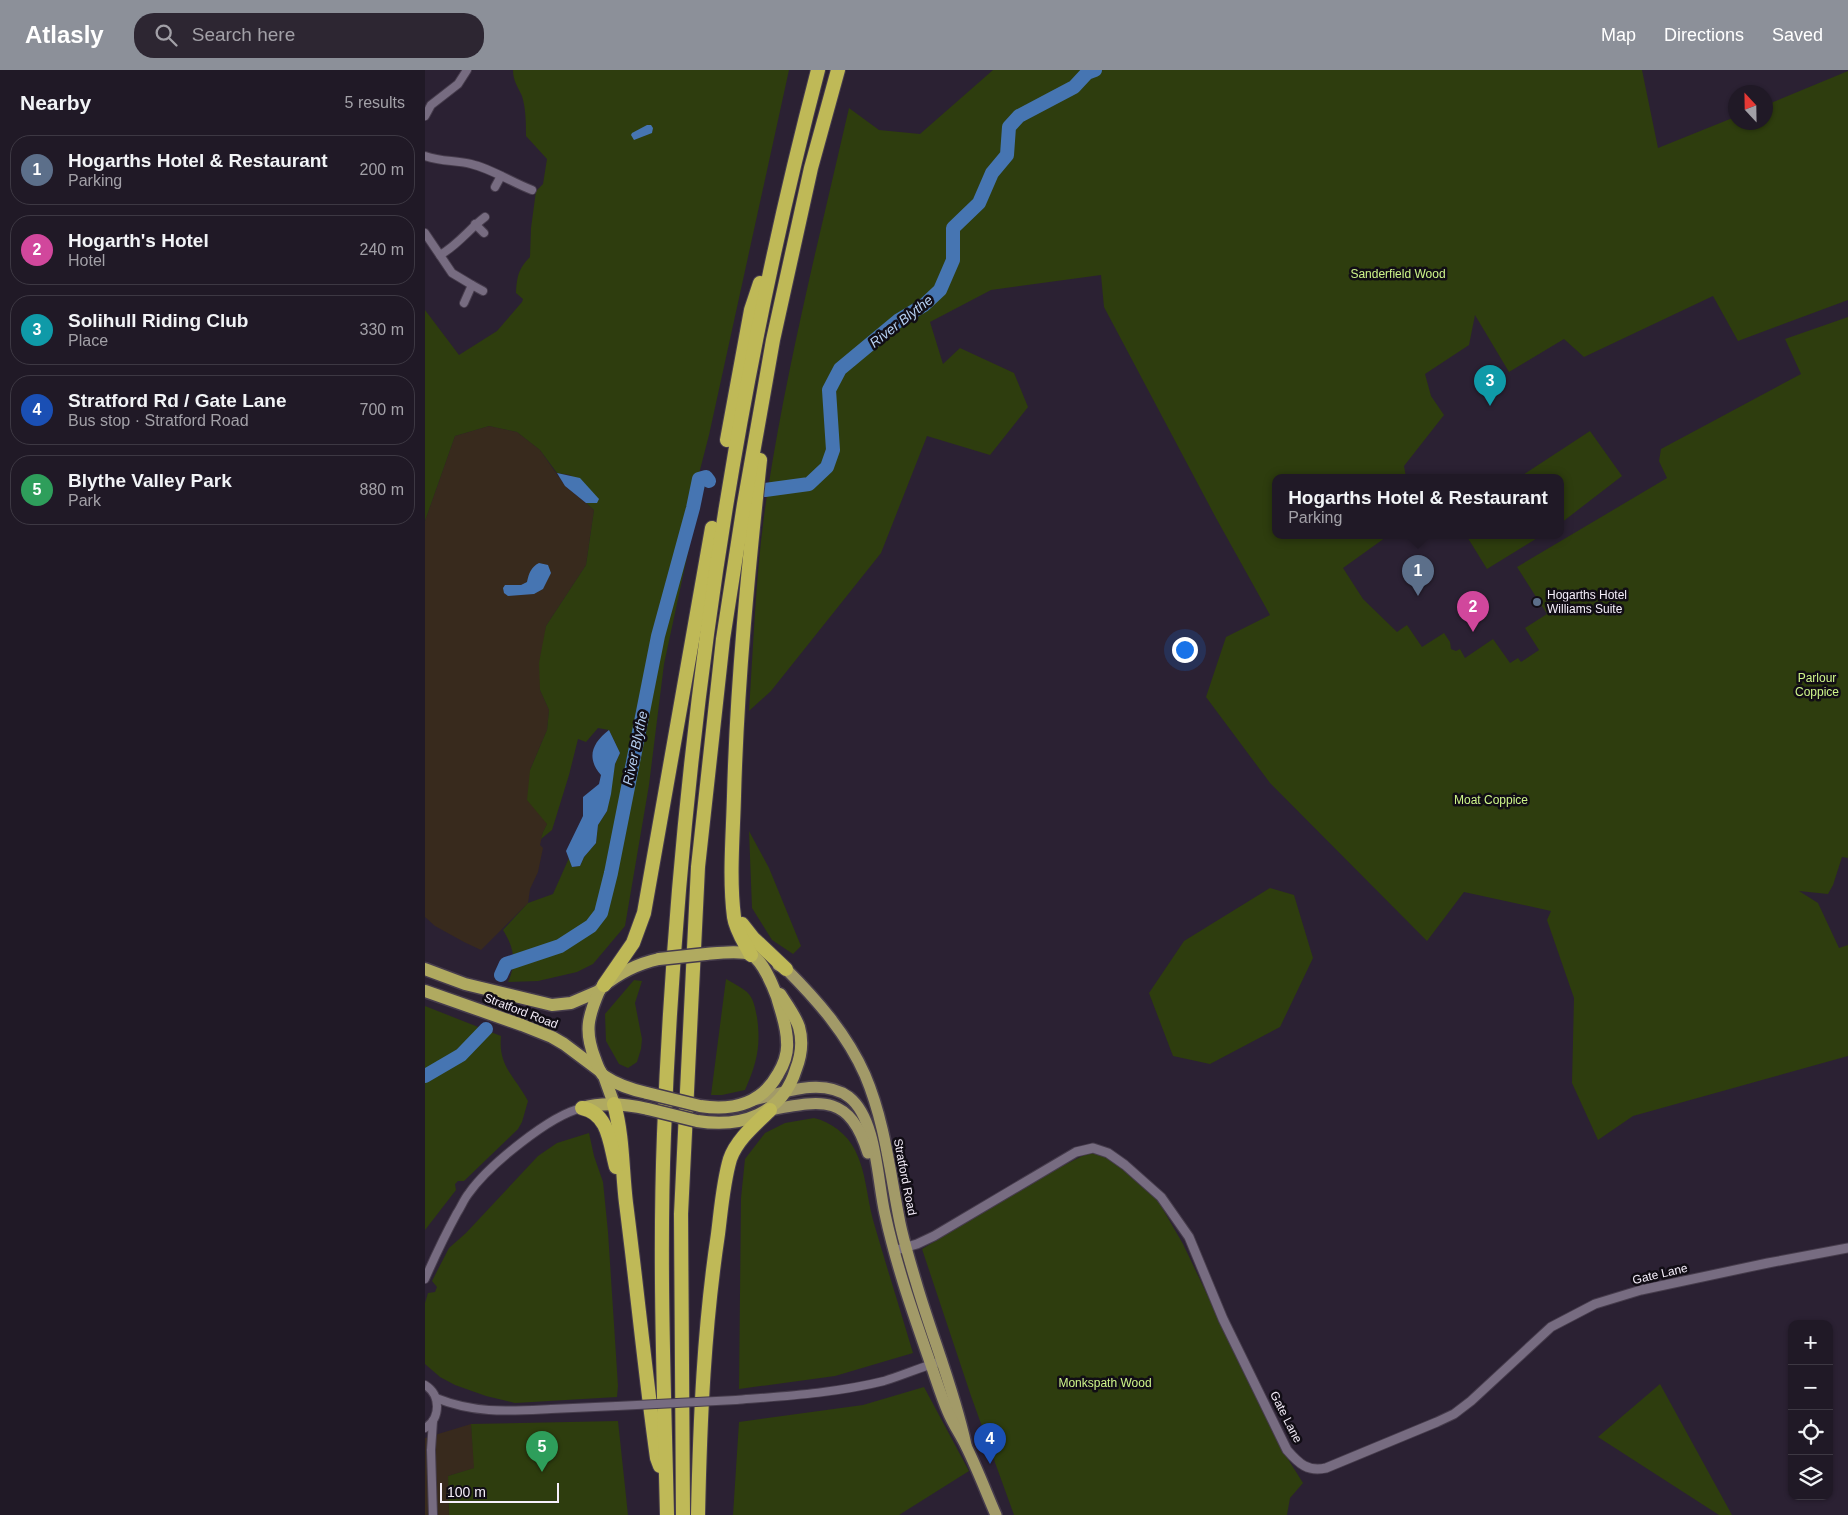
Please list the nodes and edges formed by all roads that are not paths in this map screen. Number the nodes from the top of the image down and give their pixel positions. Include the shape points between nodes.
1 (467, 70) edge
2 (818, 70) edge
3 (838, 70) edge
4 (425, 116) edge
5 (425, 156) edge
6 (501, 176) junction
7 (495, 187) dead end
8 (532, 190) dead end
9 (785, 208) junction
10 (485, 217) dead end
11 (475, 224) junction
12 (425, 233) edge
13 (484, 233) dead end
14 (440, 255) junction
15 (472, 285) junction
16 (483, 291) dead end
17 (464, 303) dead end
18 (773, 340) junction
19 (734, 906) junction
20 (753, 956) junction
21 (425, 969) edge
22 (786, 969) junction
23 (771, 981) junction
24 (601, 988) junction
25 (425, 991) edge
26 (602, 1073) junction
27 (785, 1093) junction
28 (752, 1101) junction
29 (614, 1104) junction
30 (582, 1108) junction
31 (770, 1110) junction
32 (626, 1201) junction
33 (882, 1201) junction
34 (907, 1247) junction
35 (1848, 1248) edge
36 (894, 1250) junction
37 (425, 1279) edge
38 (943, 1361) junction
39 (931, 1364) junction
40 (425, 1384) edge
41 (436, 1398) junction
42 (433, 1421) junction
43 (425, 1428) edge
44 (966, 1445) junction
45 (666, 1483) junction
46 (433, 1515) edge
47 (667, 1515) edge
48 (683, 1515) edge
49 (698, 1515) edge
50 (997, 1515) edge

1 - 4 street via 458,84 431,105
2 - 9 highway
3 - 18 highway via 811,168
5 - 6 street via 444,162 469,163
6 - 7 street
6 - 8 street
9 - 24 highway via 751,310 644,913 633,943
9 - 45 highway via 745,397 721,531 679,877 664,1137 662,1282
10 - 11 street
11 - 13 street
11 - 14 street via 452,249
12 - 14 street
14 - 15 street via 452,272
15 - 16 street
15 - 17 street
18 - 19 highway via 735,738
18 - 48 highway via 723,639 698,867 681,1214
19 - 20 highway via 736,926
19 - 22 highway via 749,934
20 - 22 main road, Stratford Road
20 - 23 highway
20 - 24 highway, Stratford Road, bridge via 707,954 659,959 626,969
21 - 24 highway, Stratford Road via 465,984 551,1005 571,1003
22 - 34 main road, Stratford Road via 827,1013 864,1074 888,1153
23 - 27 highway via 793,1014 801,1038 796,1072
23 - 28 highway via 786,1029 787,1051 775,1080
24 - 26 highway via 590,1012 588,1032 591,1050
25 - 26 highway, Stratford Road via 551,1037
26 - 28 highway, Stratford Road, bridge via 635,1091 700,1106 726,1108
26 - 29 highway
27 - 28 main road, Stratford Road
27 - 31 highway
27 - 33 main road, Stratford Road via 825,1088 839,1091 857,1105 869,1127
29 - 30 highway
29 - 31 highway, bridge via 712,1123 729,1123
29 - 32 highway via 619,1122
30 - 32 highway via 601,1118
30 - 37 street via 557,1118 528,1138 469,1193
31 - 33 main road via 810,1102 837,1108 848,1115 861,1133
31 - 49 highway via 740,1141 727,1176 714,1259 704,1369
32 - 45 highway via 657,1458
33 - 36 main road, Stratford Road
34 - 35 street, Gate Lane via 934,1236 1076,1152 1093,1148 1108,1153 1161,1197 1189,1237 1223,1319 1287,1450 1297,1461 1316,1470 1454,1414 1551,1327 1595,1304 1641,1290
34 - 36 street, Gate Lane
34 - 38 main road, Stratford Road
36 - 39 main road, Stratford Road
38 - 39 street
38 - 44 main road, Stratford Road
39 - 41 street, bridge via 858,1387 817,1394 736,1400 505,1412 483,1411
39 - 44 main road, Stratford Road via 949,1415
40 - 41 street
41 - 42 street via 438,1406
42 - 43 street
42 - 46 street
44 - 50 main road, Stratford Road
45 - 47 highway

